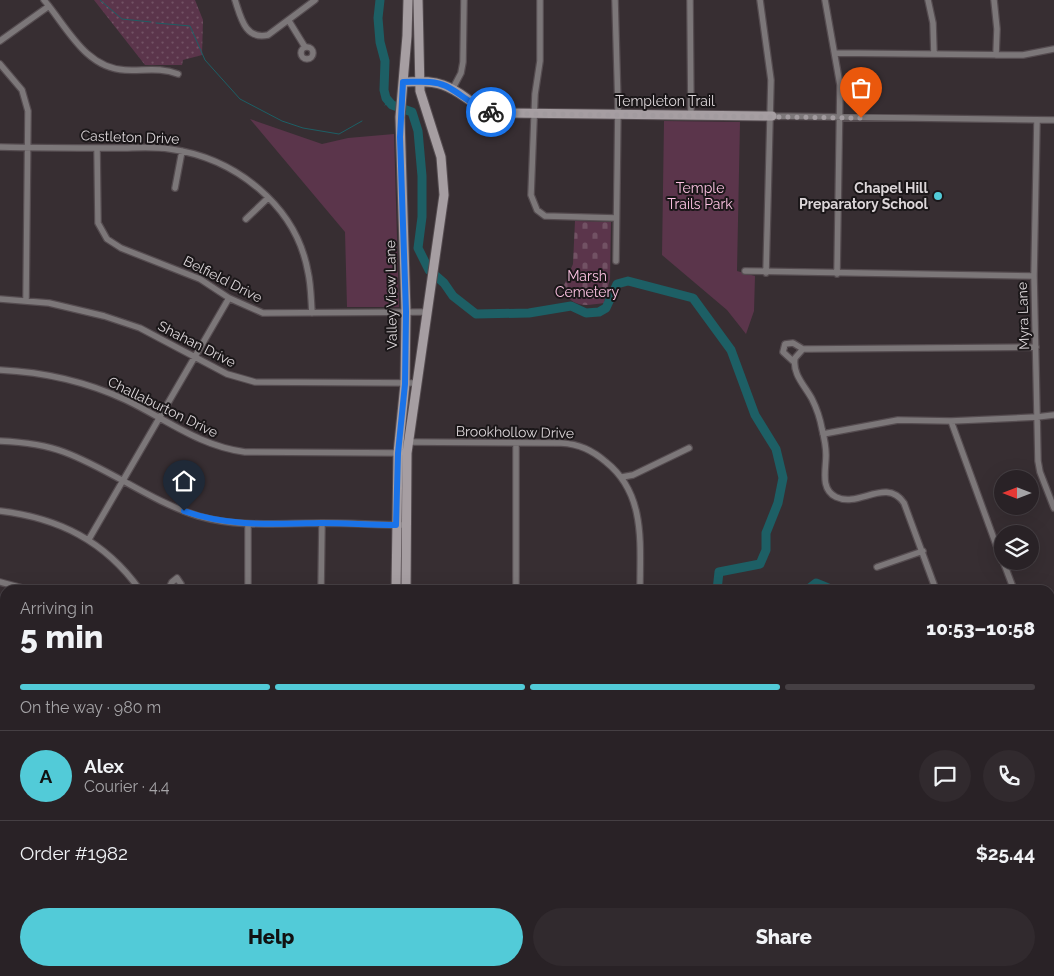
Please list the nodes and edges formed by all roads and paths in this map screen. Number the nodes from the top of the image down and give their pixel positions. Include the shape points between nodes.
1 (44, 0) edge
2 (235, 0) edge
3 (315, 0) edge
4 (408, 0) edge
5 (418, 0) edge
6 (464, 0) edge
7 (540, 0) edge
8 (616, 0) edge
9 (690, 0) edge
10 (760, 0) edge
11 (825, 0) edge
12 (928, 0) edge
13 (994, 0) edge
14 (49, 6) junction
15 (289, 21) junction
16 (0, 41) edge
17 (306, 47) dead end
18 (1054, 49) edge
19 (835, 53) junction
20 (934, 54) junction
21 (996, 55) junction
22 (0, 64) edge
23 (178, 74) dead end
24 (403, 82) junction
25 (420, 86) junction
26 (452, 90) junction
27 (535, 114) junction
28 (617, 115) junction
29 (691, 115) junction
30 (772, 116) junction
31 (840, 118) junction
32 (1037, 120) junction
33 (1054, 120) edge
34 (0, 147) edge
35 (26, 147) junction
36 (97, 148) junction
37 (182, 151) junction
38 (175, 188) dead end
39 (268, 198) junction
40 (616, 218) junction
41 (246, 219) dead end
42 (616, 261) dead end
43 (744, 271) dead end
44 (766, 273) junction
45 (837, 274) junction
46 (1034, 276) junction
47 (229, 298) junction
48 (0, 299) edge
49 (26, 300) junction
50 (406, 312) junction
51 (428, 312) junction
52 (312, 313) junction
53 (1036, 347) junction
54 (800, 351) junction
55 (195, 357) junction
56 (794, 362) junction
57 (0, 370) edge
58 (416, 383) junction
59 (405, 384) junction
60 (1054, 415) edge
61 (158, 418) junction
62 (1037, 418) junction
63 (951, 421) junction
64 (823, 434) junction
65 (0, 440) edge
66 (404, 442) junction
67 (516, 444) junction
68 (689, 448) dead end
69 (402, 453) junction
70 (622, 477) junction
71 (122, 480) junction
72 (1054, 508) edge
73 (0, 512) edge
74 (322, 523) junction
75 (248, 525) junction
76 (396, 525) junction
77 (407, 525) junction
78 (994, 537) edge
79 (89, 539) junction
80 (923, 551) junction
81 (877, 567) dead end
82 (1006, 570) edge
83 (136, 585) edge
84 (248, 585) edge
85 (321, 585) edge
86 (396, 585) edge
87 (406, 585) edge
88 (516, 585) edge
89 (640, 585) edge
90 (934, 585) edge
91 (1012, 585) edge

1 - 14 street
2 - 15 street via 246,28 255,36 268,35
3 - 15 street
4 - 24 main road, Valley View Lane
5 - 25 main road, Valley View Lane
6 - 26 street via 463,62
7 - 27 street via 540,61 534,94
8 - 28 street
9 - 29 street
10 - 30 street via 770,60
11 - 19 street
12 - 20 street
13 - 21 street
14 - 16 street
14 - 23 street via 96,62 125,70 166,69
15 - 17 street
18 - 21 street via 1030,54
19 - 20 street
19 - 31 street via 840,84
20 - 21 street
22 - 35 street via 26,98
24 - 25 main road, Templeton Trail
24 - 50 main road, Valley View Lane via 400,117
25 - 26 main road, Templeton Trail via 434,82
25 - 51 main road, Valley View Lane via 443,168 444,194
26 - 27 main road, Templeton Trail via 490,112
27 - 28 main road, Templeton Trail
27 - 40 street via 531,195 537,210 545,216
28 - 29 main road, Templeton Trail
28 - 40 street
29 - 30 main road, Templeton Trail
30 - 31 street, Templeton Trail
30 - 44 street
31 - 32 street, Templeton Trail
31 - 45 street
32 - 33 street, Templeton Trail
32 - 46 street, Myra Lane
34 - 35 street, Castleton Drive
35 - 36 street, Castleton Drive
35 - 49 street
36 - 37 street, Castleton Drive via 168,148
36 - 47 street, Belfield Drive via 98,223 107,239 200,279
37 - 38 street
37 - 39 street, Castleton Drive via 231,168
39 - 41 street
39 - 52 street, Castleton Drive via 300,244 308,270
40 - 42 street
43 - 44 street
44 - 45 street
45 - 46 street
46 - 53 street, Myra Lane
47 - 52 street, Belfield Drive via 263,313
47 - 55 street
48 - 49 street, Shahan Drive
49 - 55 street, Shahan Drive via 73,308 140,328
50 - 51 street, Belfield Drive
50 - 52 street, Belfield Drive
50 - 59 main road, Valley View Lane
51 - 58 main road, Valley View Lane
53 - 54 street
53 - 62 street, Myra Lane
54 - 56 street
54 - 56 street via 793,343 785,344 783,352
55 - 59 street, Shahan Drive via 238,379 255,382
55 - 61 street
56 - 64 street via 795,371 820,417
57 - 61 street, Challaburton Drive via 46,375 89,386
58 - 59 street, Shahan Drive
58 - 66 main road, Valley View Lane
59 - 66 main road, Valley View Lane
60 - 62 street
61 - 69 street, Challaburton Drive via 210,445 232,451
61 - 71 street
62 - 63 street
62 - 72 street, Myra Lane via 1040,472
63 - 64 street via 898,420
63 - 78 street
64 - 80 street via 825,478 831,494 847,499 893,492 904,503
65 - 71 street via 62,451
66 - 67 street, Brookhollow Drive
66 - 69 main road, Valley View Lane
67 - 70 street, Brookhollow Drive via 579,446 604,460
67 - 88 street
68 - 70 street
69 - 76 main road, Valley View Lane
69 - 77 main road, Valley View Lane
70 - 89 street, Brookhollow Drive via 634,498 639,522
71 - 75 street via 171,506 198,516
71 - 79 street
73 - 79 street via 38,518
74 - 75 street
74 - 76 street
74 - 85 street
75 - 84 street
76 - 77 street
76 - 86 main road, Valley View Lane
77 - 87 main road, Valley View Lane
79 - 83 street via 112,558
80 - 81 street
80 - 90 street
82 - 91 street

